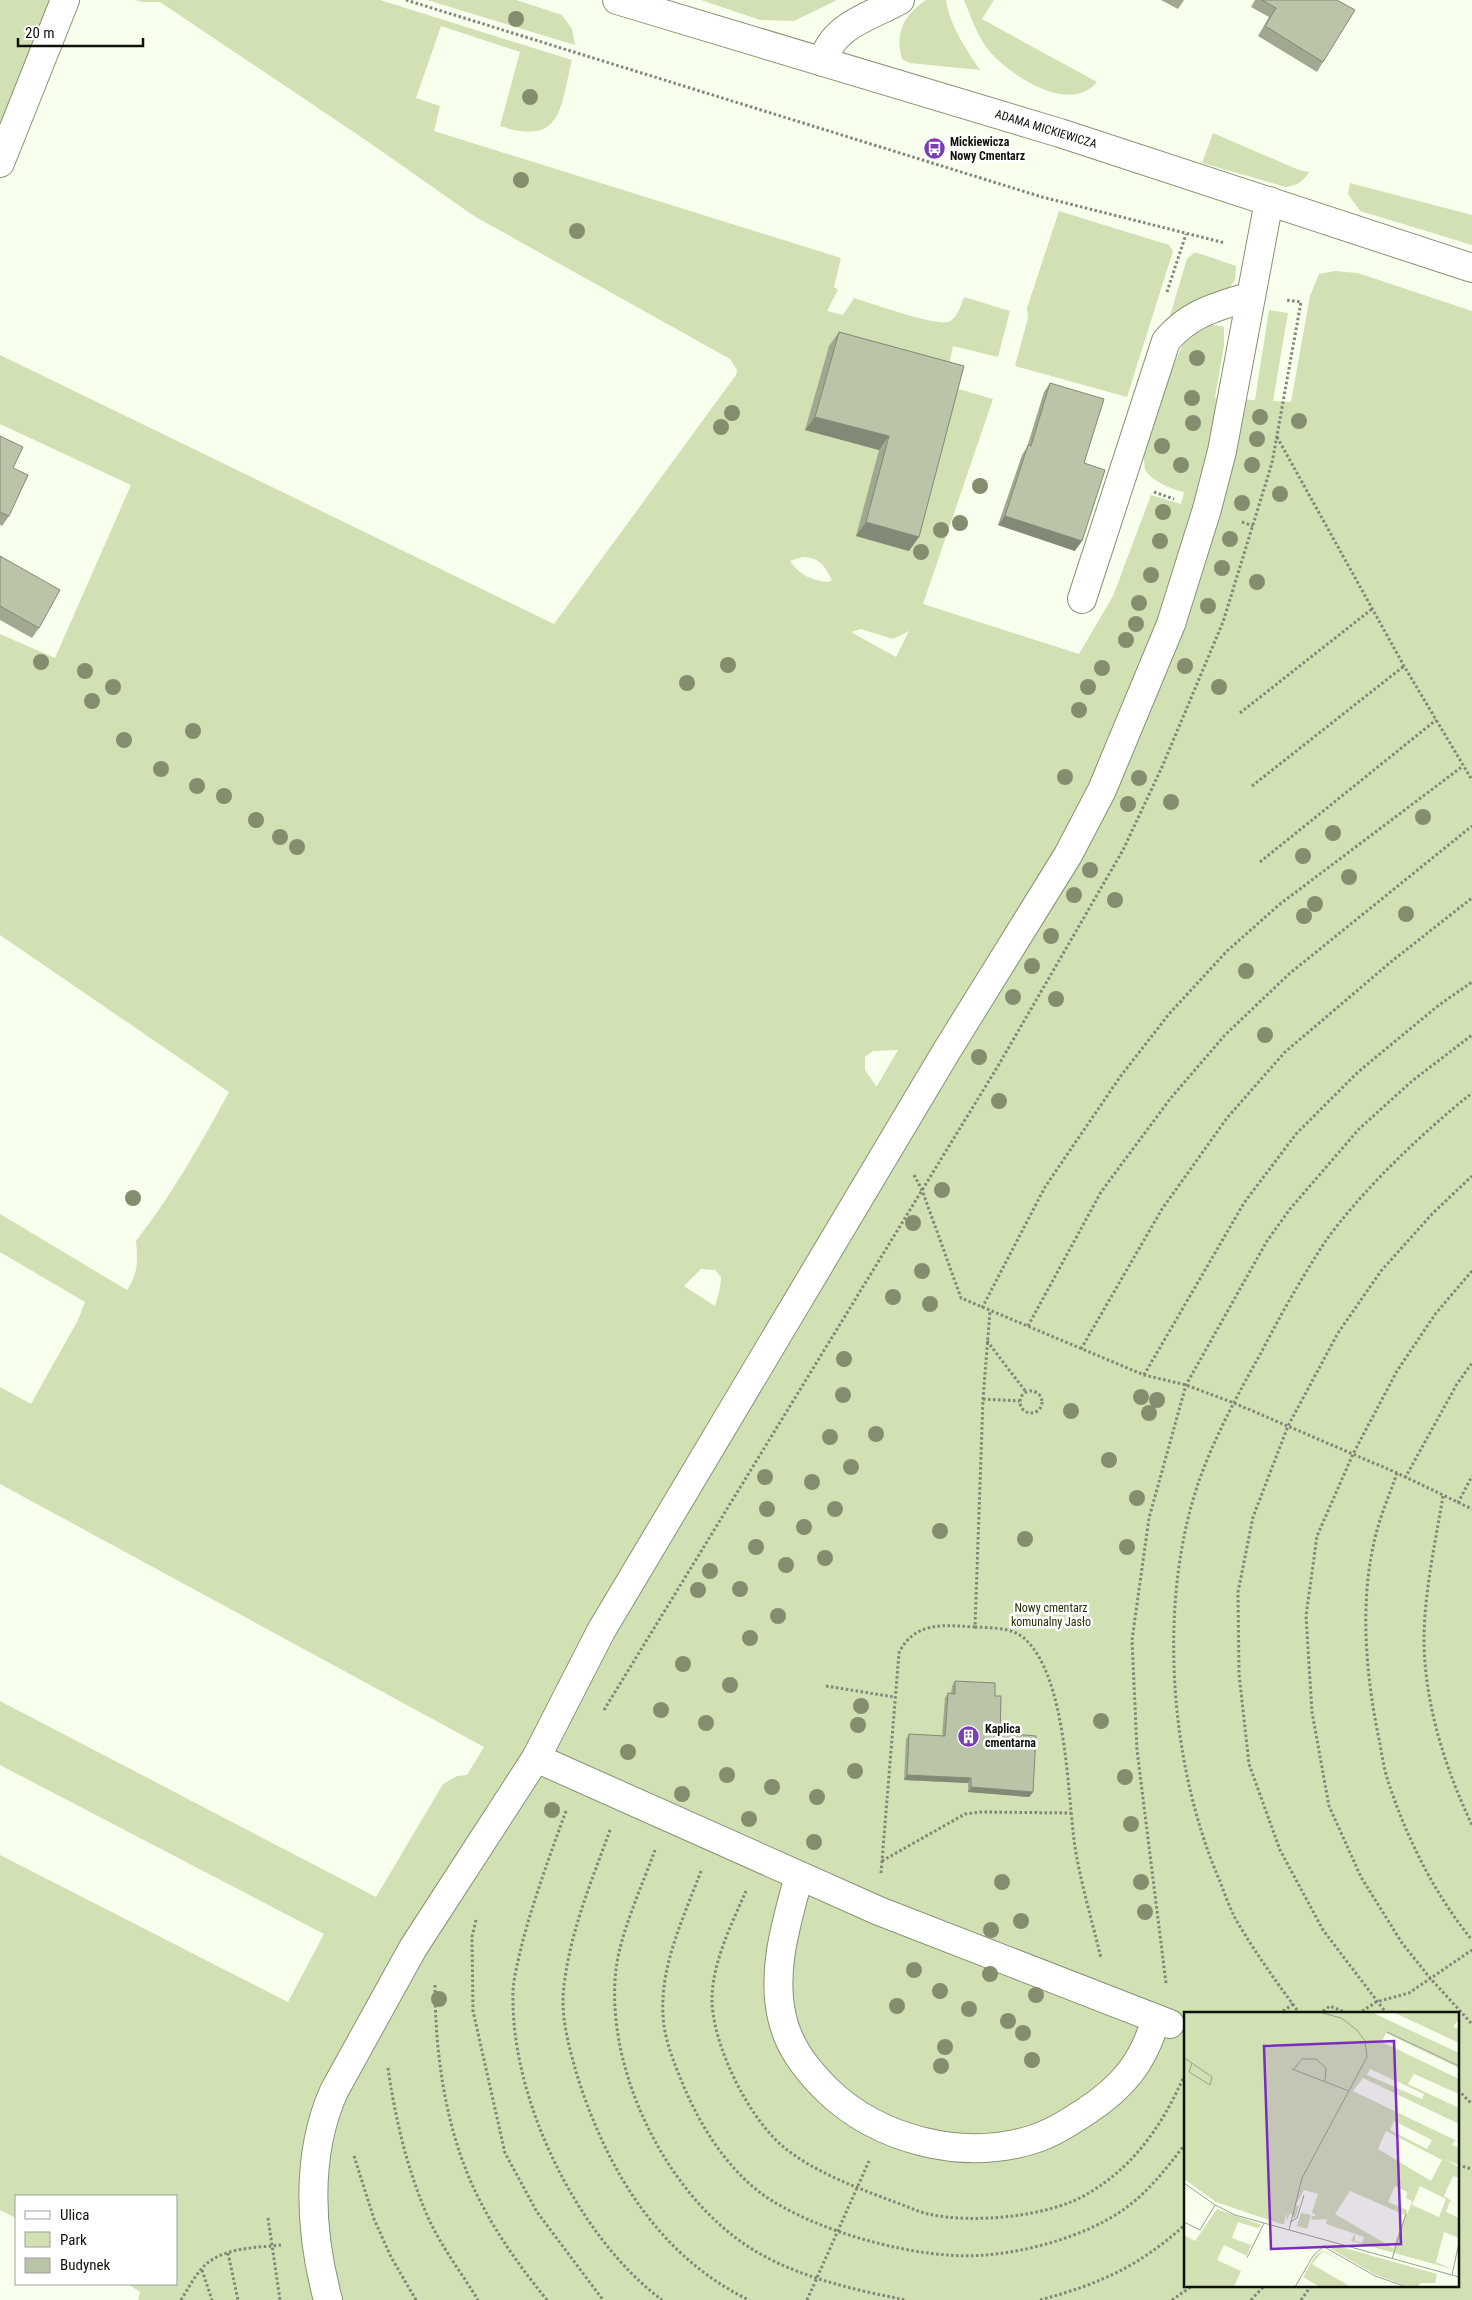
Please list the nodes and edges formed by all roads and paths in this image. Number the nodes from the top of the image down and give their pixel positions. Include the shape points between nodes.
1 (65, 0) edge
2 (406, 0) edge
3 (617, 0) edge
4 (891, 2) edge
5 (823, 62) junction
6 (0, 163) edge
7 (1269, 201) junction
8 (1259, 252) junction
9 (1472, 268) edge
10 (1251, 296) junction
11 (1277, 436) dead end
12 (1120, 482) junction
13 (1207, 509) junction
14 (1082, 599) dead end
15 (1372, 609) junction
16 (1404, 666) junction
17 (1240, 713) dead end
18 (1436, 720) junction
19 (1463, 766) junction
20 (1472, 780) edge
21 (1252, 786) dead end
22 (1472, 826) edge
23 (1260, 862) dead end
24 (1472, 898) edge
25 (1472, 982) edge
26 (1472, 1036) edge
27 (1472, 1093) edge
28 (888, 1149) junction
29 (1472, 1176) edge
30 (922, 1190) junction
31 (1472, 1272) edge
32 (982, 1308) junction
33 (990, 1311) junction
34 (1028, 1326) junction
35 (988, 1341) junction
36 (1081, 1349) junction
37 (1472, 1363) edge
38 (1144, 1375) junction
39 (1186, 1385) junction
40 (1026, 1392) junction
41 (983, 1399) junction
42 (1020, 1401) junction
43 (1234, 1403) junction
44 (1288, 1426) junction
45 (1353, 1454) junction
46 (1397, 1473) junction
47 (1472, 1476) edge
48 (1405, 1478) junction
49 (1443, 1496) junction
50 (1458, 1503) junction
51 (1472, 1509) edge
52 (975, 1627) junction
53 (826, 1686) dead end
54 (894, 1697) junction
55 (602, 1713) dead end
56 (536, 1758) junction
57 (579, 1777) junction
58 (622, 1796) junction
59 (1071, 1813) junction
60 (667, 1816) junction
61 (1472, 1825) edge
62 (882, 1862) junction
63 (799, 1876) junction
64 (879, 1911) junction
65 (477, 1915) dead end
66 (1472, 1940) edge
67 (1472, 1950) edge
68 (1430, 1978) junction
69 (435, 1981) dead end
70 (1111, 2001) junction
71 (1376, 2002) junction
72 (1293, 2004) junction
73 (1282, 2012) edge
74 (1299, 2012) edge
75 (1322, 2012) edge
76 (1344, 2012) edge
77 (1361, 2012) edge
78 (1385, 2012) edge
79 (1163, 2021) junction
80 (1472, 2024) edge
81 (388, 2062) dead end
82 (1460, 2092) edge
83 (1472, 2104) edge
84 (883, 2128) junction
85 (352, 2148) dead end
86 (268, 2218) dead end
87 (1184, 2226) edge
88 (317, 2240) junction
89 (271, 2246) junction
90 (228, 2253) junction
91 (202, 2269) junction
92 (817, 2277) junction
93 (1189, 2288) edge
94 (1262, 2288) edge
95 (1310, 2288) edge
96 (602, 2299) edge
97 (180, 2300) edge
98 (212, 2300) edge
99 (238, 2300) edge
100 (280, 2300) edge
101 (328, 2300) edge
102 (416, 2300) edge
103 (478, 2300) edge
104 (547, 2300) edge
105 (662, 2300) edge
106 (749, 2300) edge
107 (807, 2300) edge
108 (906, 2300) edge
109 (1040, 2300) edge
110 (1172, 2300) edge
111 (1251, 2300) edge
112 (1302, 2300) edge

1 - 6 street
2 - 8 path via 1042,197
3 - 5 street, ADAMA MICKIEWICZA
4 - 5 street via 838,33 826,50
5 - 7 street, ADAMA MICKIEWICZA via 1060,133
7 - 8 street
7 - 9 street, ADAMA MICKIEWICZA
8 - 10 street
10 - 12 street via 1198,313 1177,327 1166,341
10 - 13 street via 1222,451
11 - 15 path
12 - 13 path
12 - 14 street
13 - 28 street via 1171,624 1102,790 1068,855
15 - 16 path
15 - 17 path
16 - 18 path
16 - 21 path
18 - 19 path
18 - 23 path
19 - 20 path
19 - 32 path via 1280,904 1228,951 1169,1014 1120,1077 1045,1187
22 - 34 path via 1289,974 1219,1042 1170,1099 1101,1192
24 - 36 path via 1291,1046 1233,1110 1162,1209
25 - 38 path via 1358,1072 1296,1134 1244,1203
26 - 39 path via 1412,1081 1359,1129 1290,1209 1267,1240
27 - 43 path via 1370,1188 1326,1241 1285,1308
28 - 30 path via 908,1162
28 - 56 street via 601,1630
29 - 44 path via 1432,1214 1381,1271 1338,1333
30 - 32 path via 961,1298
30 - 55 path
31 - 45 path via 1436,1313 1403,1363
32 - 33 path
33 - 34 path
33 - 35 path
34 - 36 path
35 - 40 path
35 - 41 path
36 - 38 path
37 - 48 path
38 - 39 path
39 - 43 path
39 - 79 path via 1149,1518 1132,1640 1137,1750
40 - 42 path
40 - 42 path via 1033,1390 1040,1394 1043,1401 1041,1409 1027,1413
41 - 42 path
41 - 52 path
43 - 44 path
43 - 72 path via 1199,1480 1182,1556 1175,1616 1174,1664 1183,1760 1205,1847 1235,1917
44 - 45 path
44 - 71 path via 1253,1517 1238,1592 1239,1674 1249,1764 1280,1850 1323,1930
45 - 46 path
45 - 68 path via 1317,1536 1306,1616 1312,1712 1329,1806 1361,1877 1402,1943
46 - 48 path
46 - 66 path via 1375,1538 1367,1600 1367,1659 1373,1714 1387,1780 1409,1831 1432,1881
47 - 50 path
48 - 49 path
49 - 50 path
49 - 61 path via 1427,1598 1424,1643 1428,1685 1440,1744 1457,1794
50 - 51 path
52 - 54 path via 939,1625 914,1634 899,1653
52 - 59 path via 1018,1633 1026,1639 1041,1662 1061,1723
53 - 54 path
54 - 62 path
56 - 57 street
56 - 88 street via 413,1948 334,2091 322,2119 315,2157
57 - 58 street
57 - 105 path via 546,1864 515,1974 512,2000 516,2042 544,2140 576,2200 612,2254
58 - 60 street
58 - 106 path via 587,1892 572,1945 563,1987 565,2030 589,2113 609,2158 632,2196 665,2237 699,2269
59 - 62 path via 965,1814
59 - 70 path via 1076,1850
60 - 63 street
60 - 92 path via 629,1921 616,1968 615,2018 628,2077 645,2121 671,2168 701,2205 736,2238 775,2261
62 - 64 path
63 - 64 street
63 - 84 street via 780,1957 780,2003 784,2028 796,2053 820,2083 851,2111
64 - 70 street
65 - 96 path via 472,1937 473,2011 505,2153 537,2212
67 - 68 path
68 - 71 path via 1408,1993
68 - 80 path
69 - 104 path via 439,2064 450,2116 468,2175 516,2262
70 - 79 street
71 - 77 path
71 - 78 path
72 - 73 path
72 - 74 path
75 - 76 path via 1330,2006
79 - 84 street via 1128,2077 1089,2109 1051,2132 1014,2144 975,2148 914,2139
81 - 103 path via 393,2100 427,2215
82 - 83 path
84 - 92 path
85 - 102 path via 374,2219
86 - 89 path
87 - 109 path via 1154,2252 1110,2278
88 - 89 path
88 - 101 street
89 - 90 path
89 - 100 path
90 - 91 path via 218,2256
90 - 99 path
91 - 97 path
91 - 98 path
92 - 107 path
92 - 108 path
93 - 110 path
94 - 111 path
95 - 112 path

